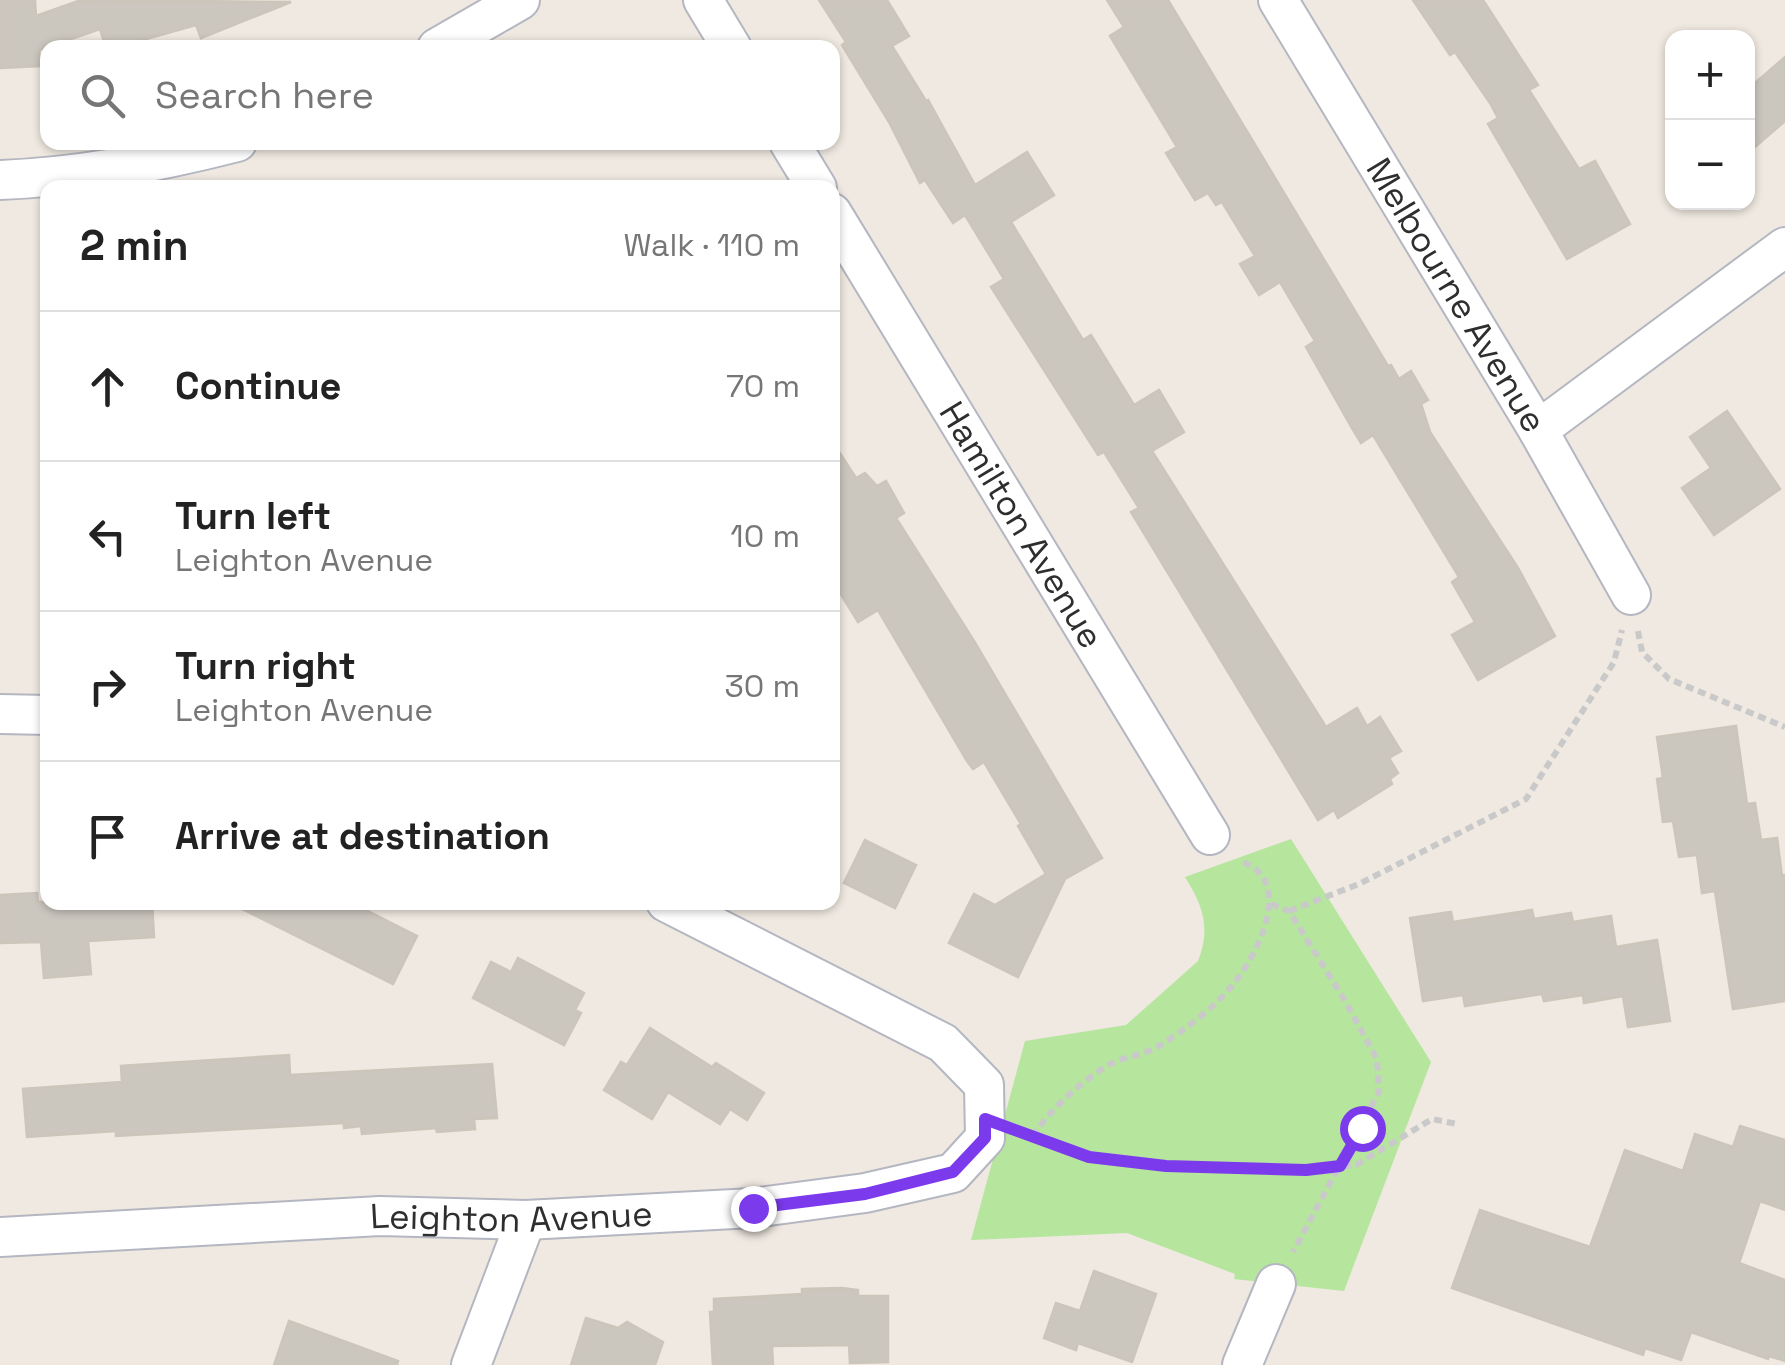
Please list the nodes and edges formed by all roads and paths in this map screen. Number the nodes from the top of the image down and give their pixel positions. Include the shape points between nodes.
1 (520, 0) edge
2 (703, 0) edge
3 (1278, 0) edge
4 (451, 40) edge
5 (727, 40) edge
6 (207, 150) edge
7 (795, 150) edge
8 (0, 180) edge
9 (812, 180) edge
10 (840, 227) edge
11 (1785, 248) edge
12 (1538, 430) junction
13 (1631, 595) junction
14 (0, 714) edge
15 (40, 715) edge
16 (1785, 727) edge
17 (1210, 835) joint
18 (1271, 904) junction
19 (682, 910) edge
20 (1288, 911) junction
21 (985, 1119) junction
22 (1457, 1124) dead end
23 (1032, 1136) junction
24 (1340, 1166) junction
25 (526, 1220) junction
26 (0, 1238) edge
27 (1276, 1284) joint
28 (471, 1365) edge
29 (1242, 1365) edge

1 - 4 street
2 - 5 street
3 - 12 street, Melbourne Avenue
6 - 8 street via 158,163
7 - 9 street
10 - 17 street, Hamilton Avenue
11 - 12 street
12 - 13 street, Melbourne Avenue
13 - 16 path via 1642,652 1668,679
13 - 20 path via 1614,662 1526,799 1359,884
14 - 15 street
17 - 18 path via 1212,852 1248,864 1267,883
18 - 20 path
18 - 23 path via 1238,978 1207,1010 1159,1047 1107,1066 1051,1110
19 - 21 street via 943,1043 984,1086
20 - 24 path via 1376,1059 1378,1092
21 - 23 path
21 - 25 street, Leighton Avenue via 985,1138 953,1172 865,1194 753,1208
22 - 24 path via 1432,1120 1356,1165
23 - 24 path via 1089,1157 1166,1166
24 - 27 path
25 - 26 street, Leighton Avenue via 380,1216
25 - 28 street
27 - 29 street

